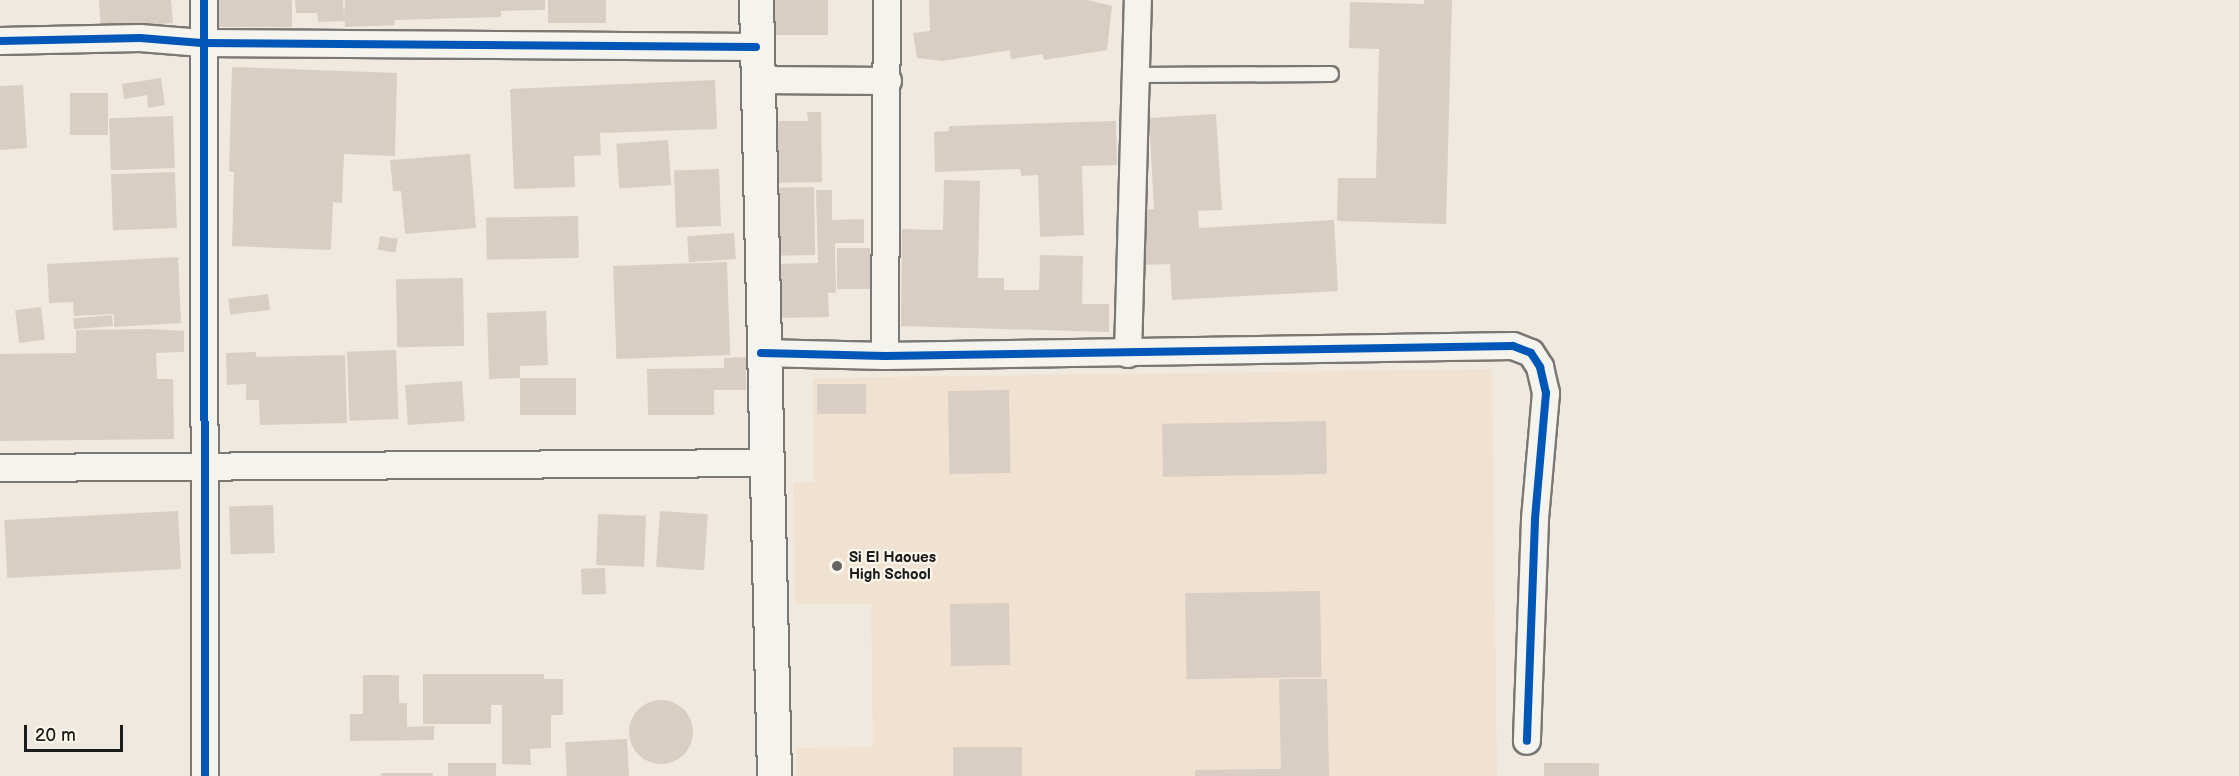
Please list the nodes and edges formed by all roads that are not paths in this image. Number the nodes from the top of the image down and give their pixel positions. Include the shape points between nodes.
1 (204, 0) edge
2 (756, 0) edge
3 (887, 0) edge
4 (1138, 0) edge
5 (0, 41) edge
6 (202, 43) junction
7 (756, 47) junction
8 (1331, 74) dead end
9 (1136, 75) junction
10 (759, 80) junction
11 (888, 81) junction
12 (761, 353) junction
13 (1128, 354) junction
14 (885, 356) junction
15 (766, 463) junction
16 (0, 468) edge
17 (202, 469) junction
18 (1527, 741) dead end
19 (205, 776) edge
20 (774, 776) edge

1 - 6 street
2 - 7 main road
3 - 11 street
4 - 9 street
5 - 6 street via 140,38
6 - 7 street
6 - 17 street
7 - 10 main road
8 - 9 lane
9 - 13 street
10 - 11 street
10 - 12 main road
11 - 14 street
12 - 14 street
12 - 15 main road
13 - 14 street
13 - 18 street via 1512,346 1531,353 1540,367 1546,393 1535,520
15 - 17 street
15 - 20 main road
16 - 17 street
17 - 19 street

